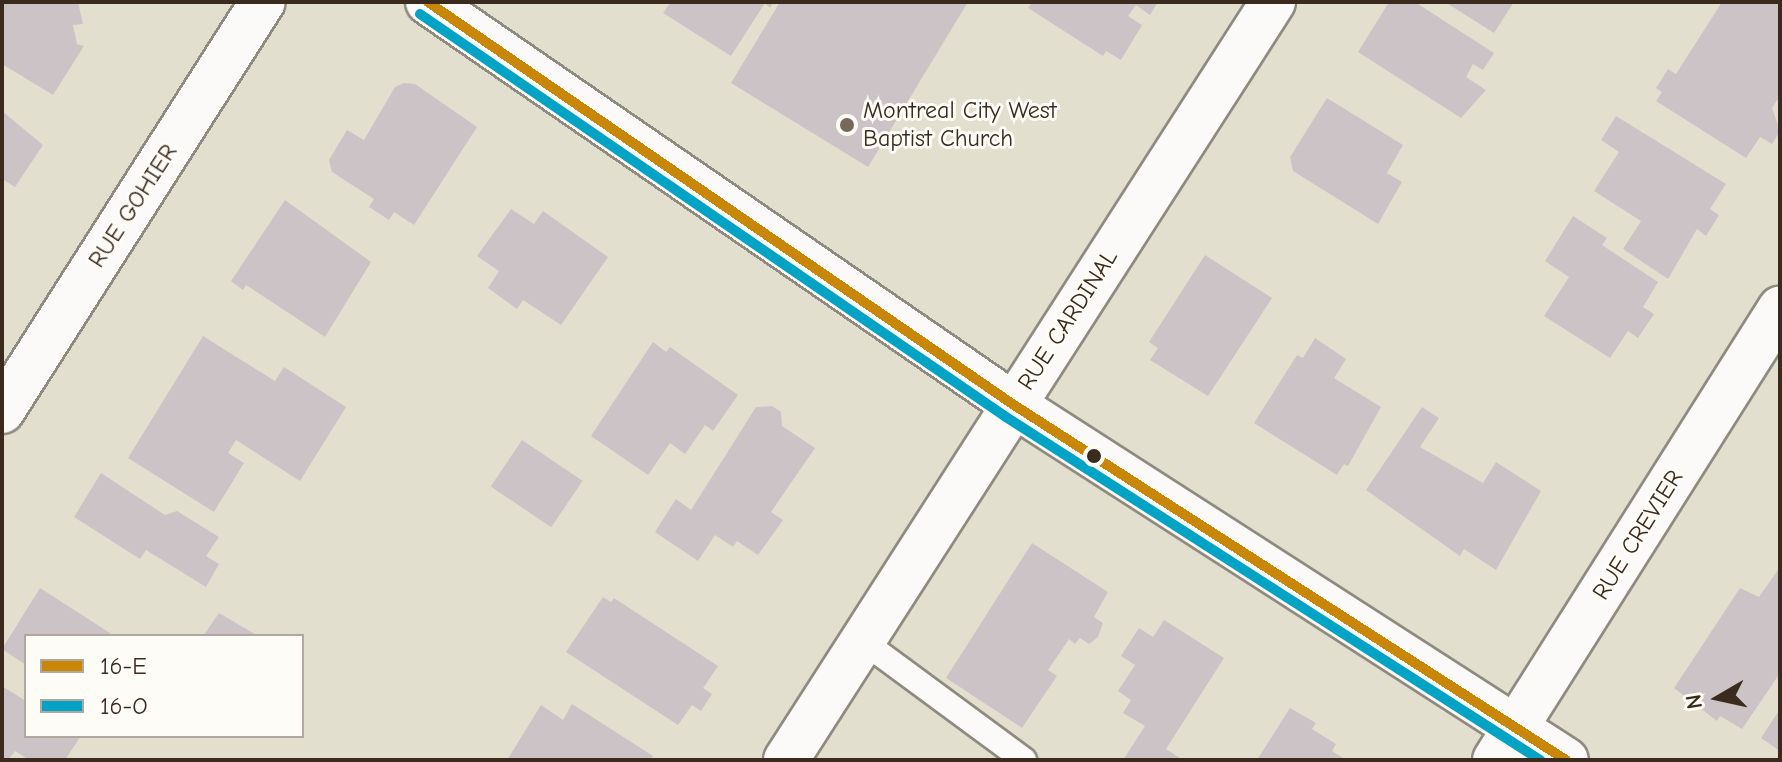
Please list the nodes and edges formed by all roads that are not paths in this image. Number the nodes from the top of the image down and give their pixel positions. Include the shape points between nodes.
1 (263, 2) edge
2 (428, 2) edge
3 (1273, 2) edge
4 (1780, 309) edge
5 (1014, 405) junction
6 (2, 411) edge
7 (864, 642) junction
8 (1505, 744) edge
9 (786, 760) edge
10 (1024, 760) edge
11 (1566, 760) edge

1 - 6 street, RUE GOHIER
2 - 5 street
3 - 5 street, RUE CARDINAL
4 - 8 street, RUE CREVIER
5 - 7 street, RUE CARDINAL
5 - 8 street
7 - 9 street, RUE CARDINAL
7 - 10 lane
8 - 11 street

